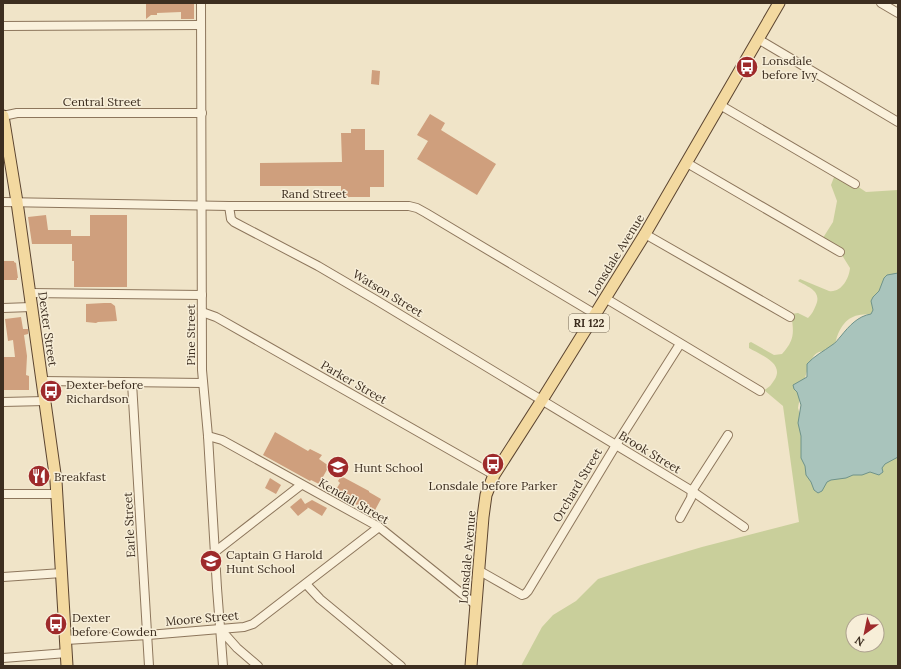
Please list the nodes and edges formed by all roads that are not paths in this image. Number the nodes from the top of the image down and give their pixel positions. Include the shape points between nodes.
1 (201, 3) edge
2 (779, 3) edge
3 (881, 3) edge
4 (898, 13) edge
5 (201, 25) junction
6 (3, 26) edge
7 (758, 39) junction
8 (720, 105) junction
9 (202, 113) junction
10 (3, 116) edge
11 (898, 122) edge
12 (687, 163) junction
13 (855, 184) dead end
14 (3, 202) edge
15 (16, 202) junction
16 (203, 205) junction
17 (229, 206) junction
18 (645, 234) junction
19 (840, 252) dead end
20 (29, 293) junction
21 (202, 295) junction
22 (605, 298) junction
23 (31, 307) junction
24 (3, 308) edge
25 (202, 312) junction
26 (595, 314) junction
27 (790, 317) dead end
28 (680, 344) junction
29 (42, 381) junction
30 (132, 383) junction
31 (203, 383) junction
32 (760, 391) dead end
33 (542, 400) junction
34 (45, 401) junction
35 (3, 402) edge
36 (728, 435) dead end
37 (208, 436) junction
38 (616, 445) junction
39 (494, 475) junction
40 (301, 485) junction
41 (692, 491) junction
42 (3, 494) edge
43 (57, 494) junction
44 (680, 518) dead end
45 (379, 527) junction
46 (744, 527) dead end
47 (216, 551) junction
48 (478, 570) junction
49 (62, 573) junction
50 (3, 577) edge
51 (306, 584) junction
52 (476, 605) junction
53 (221, 630) junction
54 (148, 635) junction
55 (66, 640) junction
56 (67, 653) junction
57 (3, 658) edge
58 (68, 666) edge
59 (149, 666) edge
60 (223, 666) edge
61 (258, 666) edge
62 (401, 666) edge
63 (471, 666) edge

1 - 5 street, Pine Street
2 - 7 main road, Lonsdale Avenue / RI 122
3 - 4 street
5 - 6 street
5 - 9 street, Pine Street
7 - 8 main road, Lonsdale Avenue / RI 122
7 - 11 street
8 - 12 main road, Lonsdale Avenue / RI 122
8 - 13 street
9 - 10 street, Central Street via 17,113
9 - 16 street, Pine Street
10 - 15 main road, Dexter Street
12 - 18 main road, Lonsdale Avenue / RI 122
12 - 19 street
14 - 15 street, Rand Street
15 - 16 street, Rand Street
15 - 20 main road, Dexter Street
16 - 17 street, Rand Street
16 - 21 street, Pine Street
17 - 26 street, Rand Street via 417,208
17 - 33 street, Watson Street via 234,222 318,266
18 - 22 main road, Lonsdale Avenue / RI 122
18 - 27 street
20 - 21 street
20 - 23 main road, Dexter Street
21 - 25 street, Pine Street
22 - 26 main road, Lonsdale Avenue / RI 122
22 - 28 street
23 - 24 street
23 - 29 main road, Dexter Street
25 - 31 street, Pine Street
25 - 39 street, Parker Street via 216,317
26 - 33 main road, Lonsdale Avenue / RI 122
28 - 32 street
28 - 38 street, Orchard Street
29 - 30 street
29 - 34 main road, Dexter Street
30 - 31 street
30 - 54 street, Earle Street
31 - 37 street, Pine Street
33 - 38 street, Brook Street
33 - 39 main road, Lonsdale Avenue / RI 122
34 - 35 street
34 - 43 main road, Dexter Street
36 - 41 street
37 - 40 street, Kendall Street via 222,440
37 - 47 street, Pine Street
38 - 41 street, Brook Street
38 - 48 street, Orchard Street via 525,594 522,595
39 - 48 main road, Lonsdale Avenue / RI 122 via 486,495
40 - 45 street, Kendall Street
40 - 47 street
41 - 44 street
41 - 46 street, Brook Street
42 - 43 street
43 - 49 main road, Dexter Street
45 - 51 street, Moore Street
45 - 52 street, Kendall Street
47 - 53 street, Pine Street
48 - 52 main road, Lonsdale Avenue / RI 122
49 - 50 street
49 - 55 main road, Dexter Street
51 - 53 street, Moore Street via 253,624
51 - 62 street via 320,599
52 - 63 main road, Lonsdale Avenue / RI 122
53 - 54 street, Moore Street
53 - 60 street, Pine Street
53 - 61 street via 236,648
54 - 55 street, Moore Street
54 - 59 street, Earle Street
55 - 56 main road, Dexter Street
56 - 57 street
56 - 58 main road, Dexter Street

